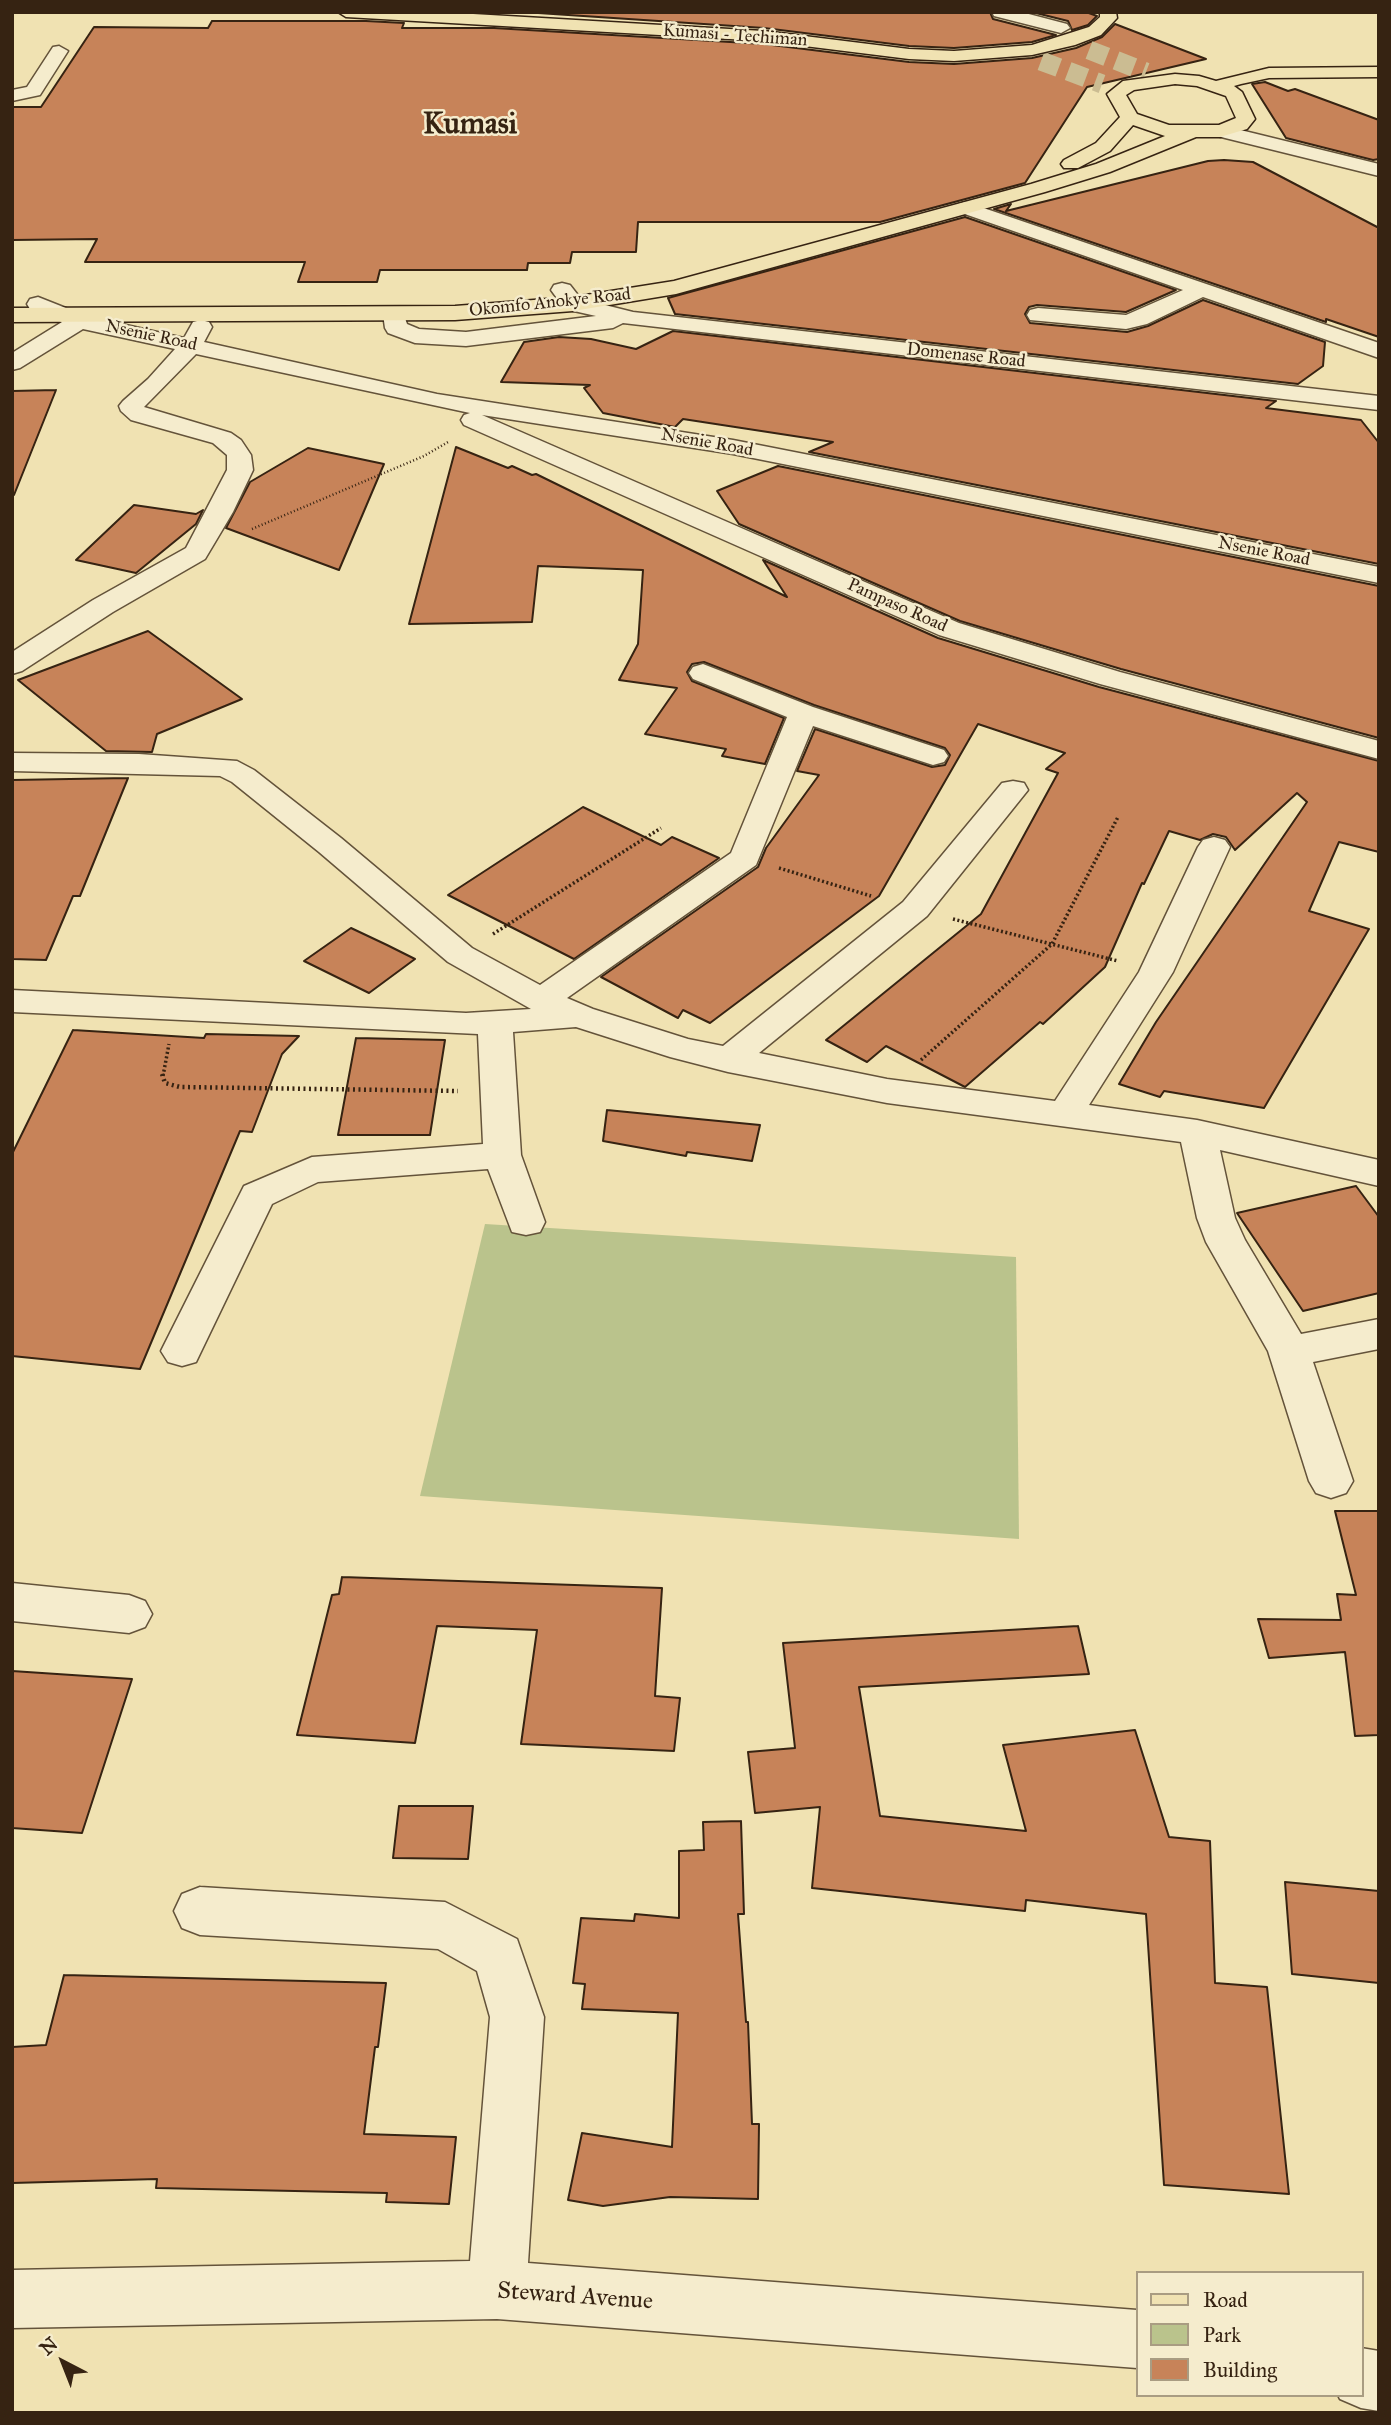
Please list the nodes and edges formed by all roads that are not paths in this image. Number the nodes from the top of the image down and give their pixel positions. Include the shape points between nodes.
1 (346, 12) edge
2 (480, 12) edge
3 (1000, 12) edge
4 (1108, 12) edge
5 (1076, 15) dead end
6 (1065, 34) junction
7 (1089, 50) tunnel mouth
8 (59, 51) dead end
9 (996, 55) junction
10 (1041, 61) tunnel mouth
11 (1379, 72) edge
12 (1379, 81) edge
13 (1219, 86) junction
14 (12, 96) edge
15 (1238, 98) junction
16 (1129, 118) junction
17 (1246, 119) junction
18 (1220, 131) junction
19 (1189, 133) junction
20 (1324, 157) junction
21 (1379, 170) edge
22 (966, 208) junction
23 (1201, 290) junction
24 (567, 297) junction
25 (12, 304) edge
26 (59, 313) junction
27 (394, 314) junction
28 (1038, 314) dead end
29 (12, 315) edge
30 (208, 315) junction
31 (632, 319) junction
32 (192, 344) junction
33 (1379, 351) edge
34 (12, 363) edge
35 (437, 401) junction
36 (1379, 403) edge
37 (698, 441) junction
38 (634, 469) junction
39 (1379, 575) edge
40 (12, 664) edge
41 (703, 673) dead end
42 (803, 713) junction
43 (1379, 750) edge
44 (933, 756) dead end
45 (12, 762) edge
46 (1013, 790) dead end
47 (1214, 847) dead end
48 (541, 1000) junction
49 (12, 1001) edge
50 (581, 1017) junction
51 (495, 1022) junction
52 (728, 1060) junction
53 (1065, 1114) junction
54 (1196, 1132) junction
55 (502, 1155) junction
56 (1379, 1173) edge
57 (526, 1222) dead end
58 (1379, 1334) edge
59 (182, 1351) dead end
60 (1289, 1351) junction
61 (1331, 1480) dead end
62 (12, 1602) edge
63 (129, 1614) dead end
64 (200, 1911) dead end
65 (497, 2290) junction
66 (12, 2299) edge
67 (1136, 2339) edge

1 - 9 main road, Kumasi - Techiman via 764,36 909,54
2 - 6 main road via 947,46
3 - 6 street
4 - 6 main road, Kumasi - Techiman via 1109,18 1095,31
5 - 6 main road
6 - 7 main road
6 - 9 main road, Kumasi - Techiman via 1032,50
8 - 14 street via 34,91
9 - 10 main road
11 - 13 main road via 1269,73
12 - 15 main road via 1290,80
13 - 15 main road
13 - 16 main road via 1148,76 1109,89
15 - 17 main road
16 - 19 main road via 1145,126
16 - 24 main road, Okomfo Anokye Road via 1103,147 1066,166 959,199
17 - 18 main road
17 - 20 street
18 - 19 main road
18 - 20 street
19 - 22 main road, Okomfo Anokye Road via 1103,168
20 - 21 street
22 - 23 street
22 - 24 main road, Okomfo Anokye Road via 676,287
23 - 28 street via 1126,322
23 - 33 street
24 - 26 main road, Okomfo Anokye Road
24 - 27 main road, Okomfo Anokye Road
24 - 31 street, Domenase Road
25 - 26 main road, Okomfo Anokye Road
26 - 29 main road, Okomfo Anokye Road
26 - 30 main road, Okomfo Anokye Road
26 - 32 street, Nsenie Road
26 - 34 street
27 - 30 main road, Okomfo Anokye Road
27 - 31 street via 396,328 415,337 466,339
30 - 32 street
31 - 36 street, Domenase Road
32 - 35 street, Nsenie Road
32 - 40 street via 131,406 140,415 222,438 239,454 240,470 196,553
35 - 37 street, Nsenie Road
35 - 38 street, Pampaso Road via 479,423
37 - 38 street via 646,453
37 - 39 street, Nsenie Road
38 - 43 street, Pampaso Road via 949,629 1124,682
41 - 42 street
42 - 44 street
42 - 48 street via 745,858
45 - 48 street via 226,767 319,836 460,955
46 - 52 street via 915,909
47 - 53 street via 1156,971
48 - 50 street
49 - 51 street
50 - 51 street
50 - 52 street
51 - 55 street
52 - 53 street via 887,1091
53 - 54 street
54 - 56 street
54 - 60 street via 1226,1242
55 - 57 street
55 - 59 street via 312,1170 257,1195
58 - 60 street
60 - 61 street
62 - 63 street
64 - 65 street via 445,1926 499,1956 517,2017
65 - 66 street, Steward Avenue
65 - 67 street, Steward Avenue

